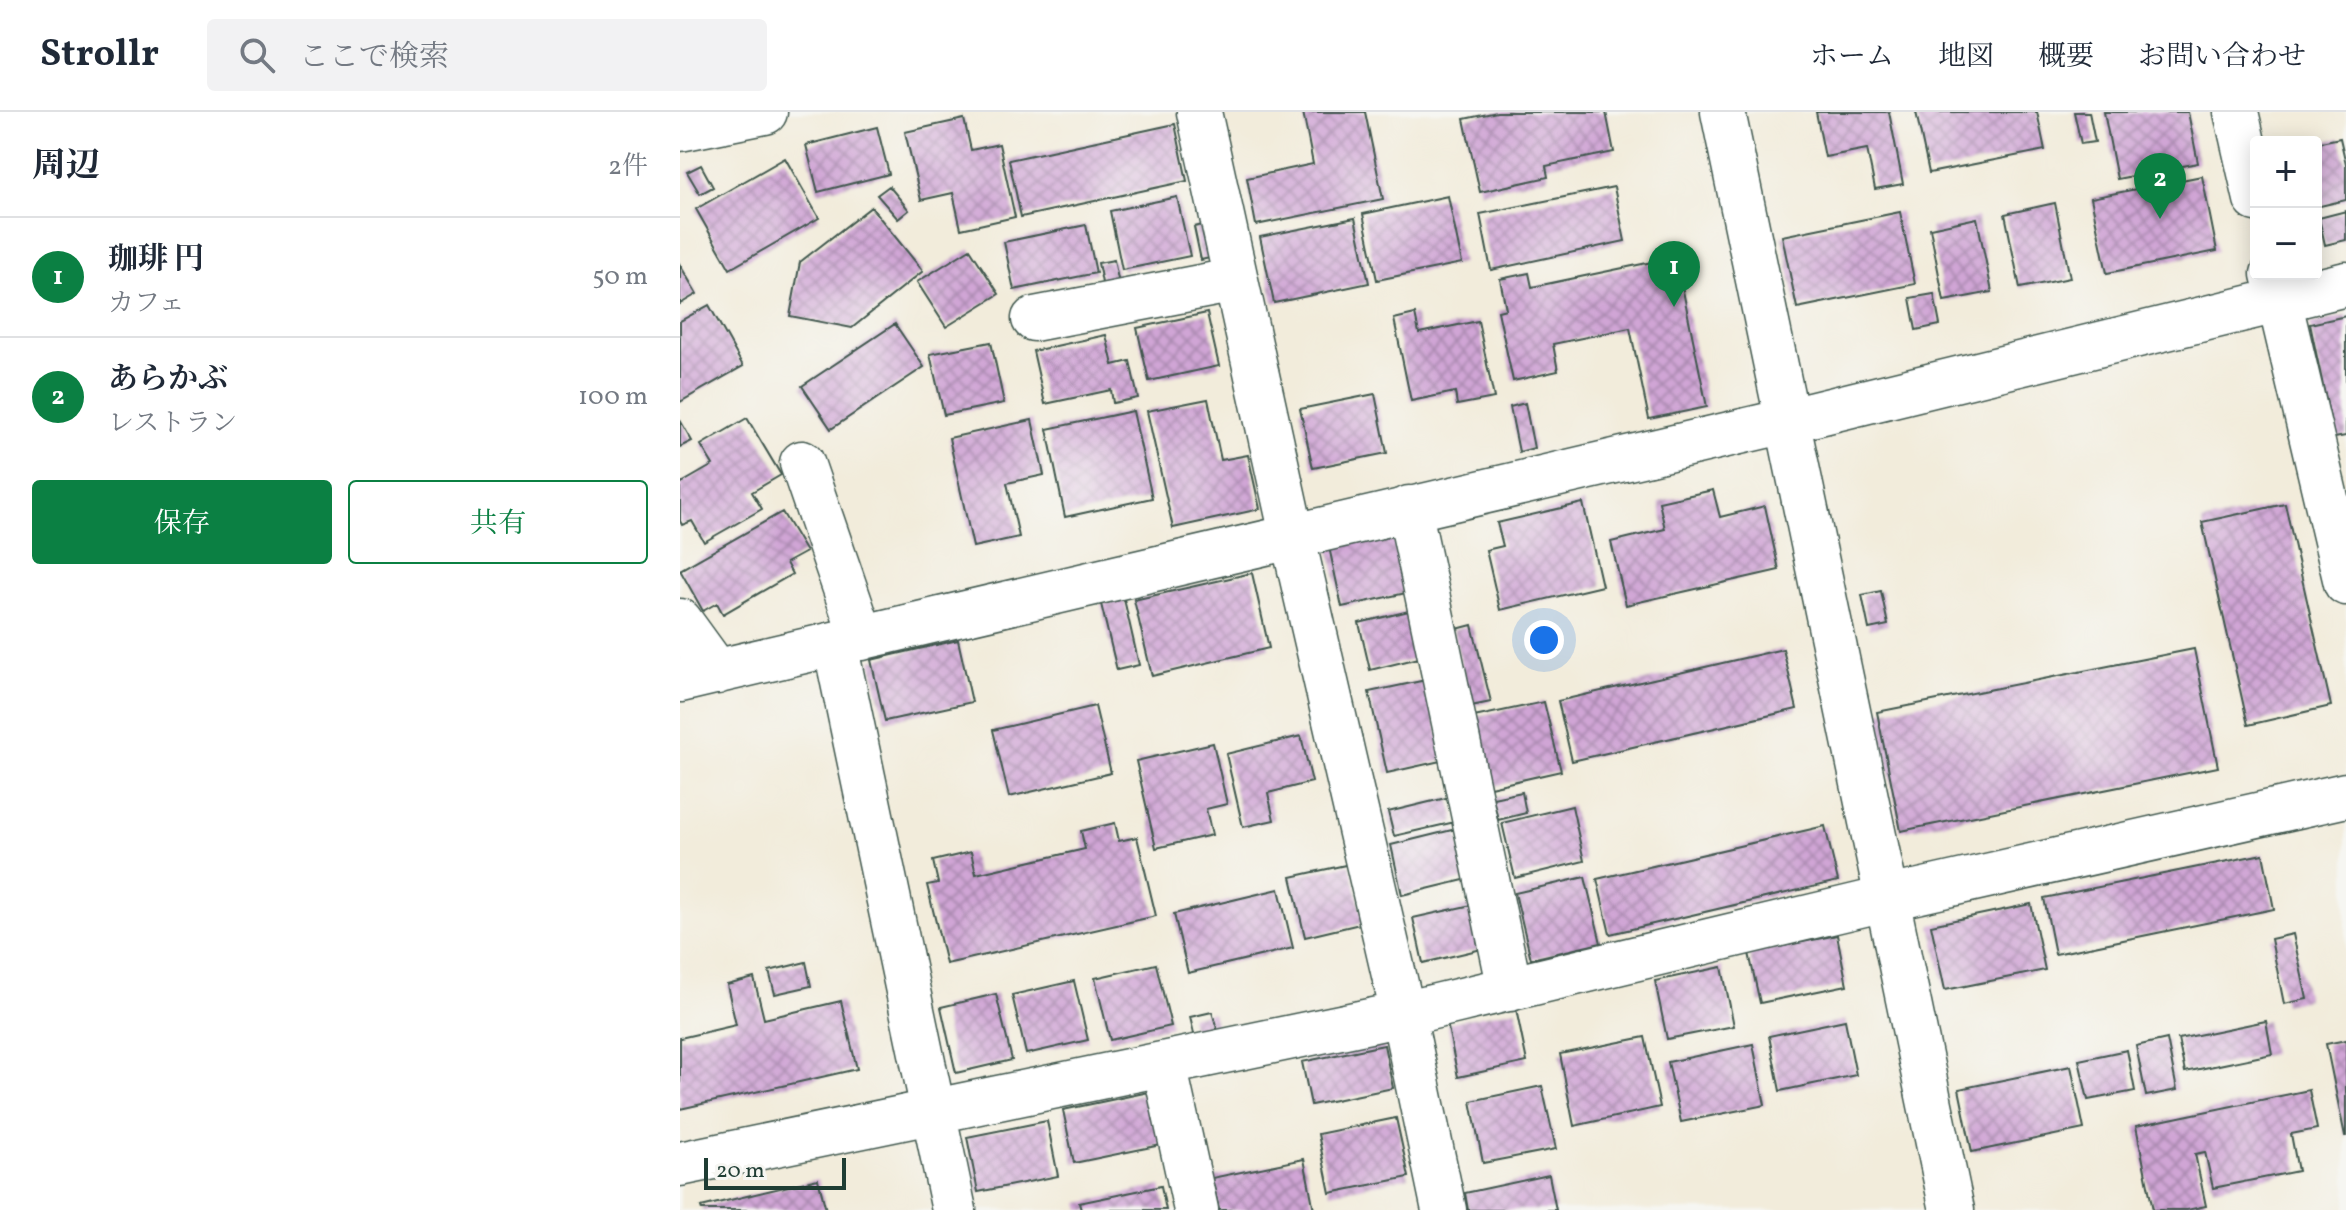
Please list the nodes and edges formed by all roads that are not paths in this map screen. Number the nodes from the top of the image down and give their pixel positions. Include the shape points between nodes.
1 (765, 112) edge
2 (1199, 112) edge
3 (1723, 112) edge
4 (2236, 112) edge
5 (680, 129) edge
6 (2250, 173) edge
7 (1236, 280) junction
8 (2346, 284) edge
9 (2276, 287) edge
10 (1034, 319) dead end
11 (1786, 421) junction
12 (802, 463) dead end
13 (1409, 508) junction
14 (1292, 535) junction
15 (2346, 583) edge
16 (680, 621) edge
17 (849, 641) junction
18 (699, 676) edge
19 (2346, 795) edge
20 (1889, 898) junction
21 (1510, 989) junction
22 (1403, 1014) junction
23 (1164, 1064) junction
24 (933, 1111) junction
25 (680, 1164) edge
26 (954, 1210) edge
27 (1196, 1210) edge
28 (1444, 1210) edge
29 (1952, 1210) edge

1 - 5 street
2 - 7 street
3 - 11 street
4 - 6 street
7 - 10 street
7 - 14 street
8 - 9 street
9 - 11 street
9 - 15 street
11 - 13 street
11 - 20 street
12 - 17 street
13 - 14 street
13 - 21 street
14 - 17 street
14 - 22 street
16 - 18 street
17 - 18 street
17 - 24 street
19 - 20 street
20 - 21 street
20 - 29 street
21 - 22 street
22 - 23 street
22 - 28 street
23 - 24 street
23 - 27 street
24 - 25 street
24 - 26 street

